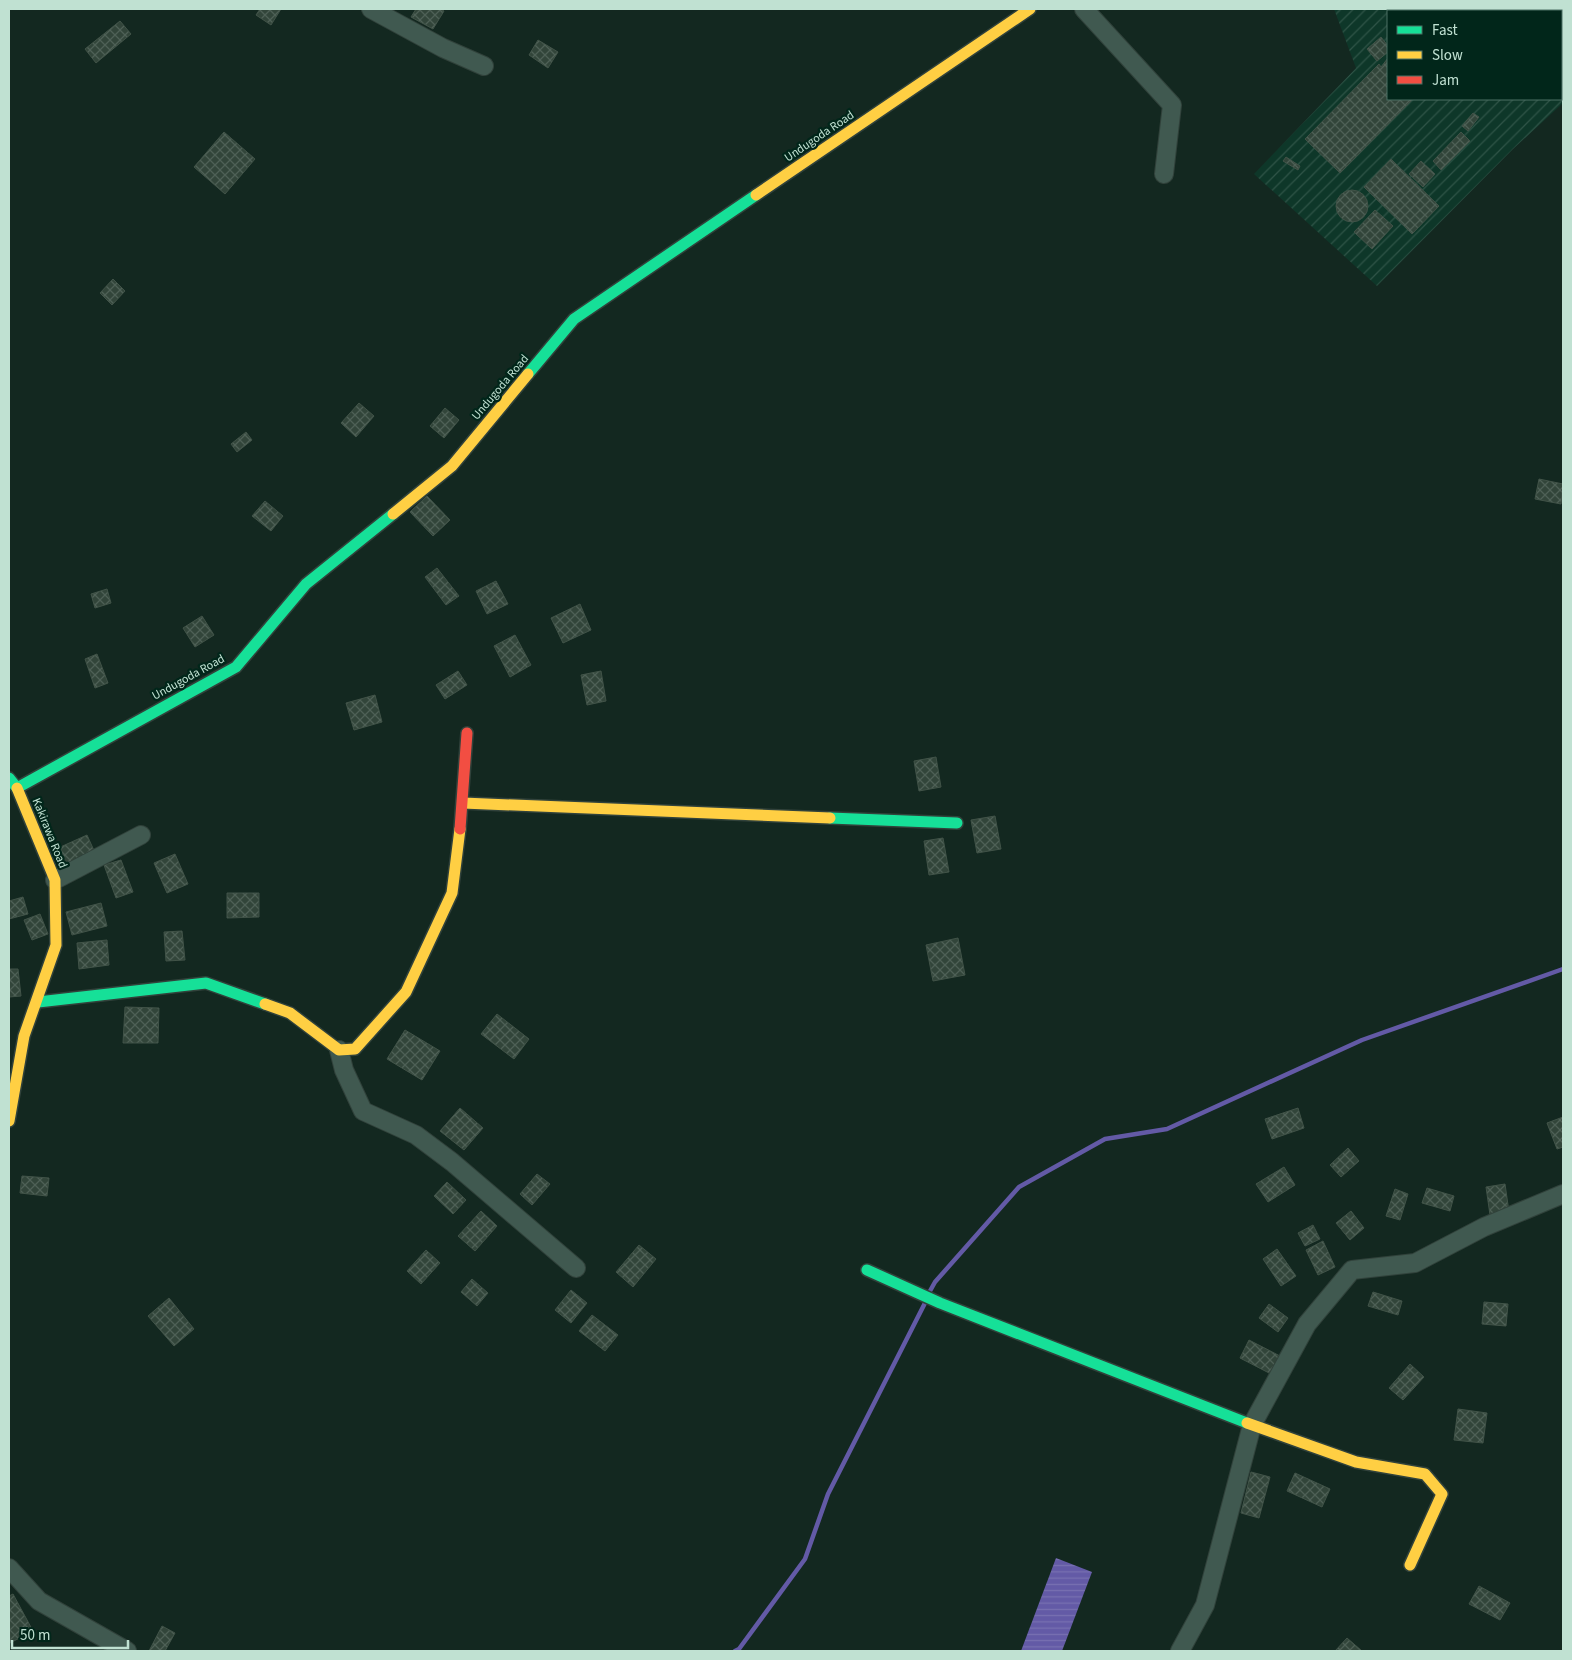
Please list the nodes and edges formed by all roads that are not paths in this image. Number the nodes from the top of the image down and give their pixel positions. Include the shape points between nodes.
1 (371, 9) edge
2 (1030, 9) edge
3 (1084, 9) edge
4 (484, 66) dead end
5 (1164, 174) dead end
6 (467, 733) dead end
7 (9, 778) edge
8 (17, 788) junction
9 (463, 803) junction
10 (957, 823) dead end
11 (142, 836) dead end
12 (55, 880) junction
13 (38, 1002) junction
14 (339, 1050) junction
15 (9, 1121) edge
16 (1563, 1194) edge
17 (576, 1268) dead end
18 (867, 1270) dead end
19 (1252, 1425) junction
20 (1410, 1564) dead end
21 (9, 1568) edge
22 (127, 1651) edge
23 (1180, 1651) edge

1 - 4 street
2 - 8 street, Undugoda Road via 574,319 452,466 306,584 236,667
3 - 5 street via 1172,106
6 - 9 street
7 - 8 street
8 - 12 street, Kakirawa Road
9 - 10 street
9 - 14 street via 452,893 406,992 355,1050
11 - 12 street
12 - 13 street, Kakirawa Road via 56,945
13 - 14 street via 206,983 290,1012
13 - 15 street, Kakirawa Road via 24,1036
14 - 17 street via 344,1070 363,1110 416,1135
16 - 19 street via 1484,1227 1415,1263 1352,1270 1307,1324
18 - 19 street via 940,1303
19 - 20 street via 1356,1462 1425,1474 1442,1494
19 - 23 street via 1205,1606
21 - 22 street via 39,1601

